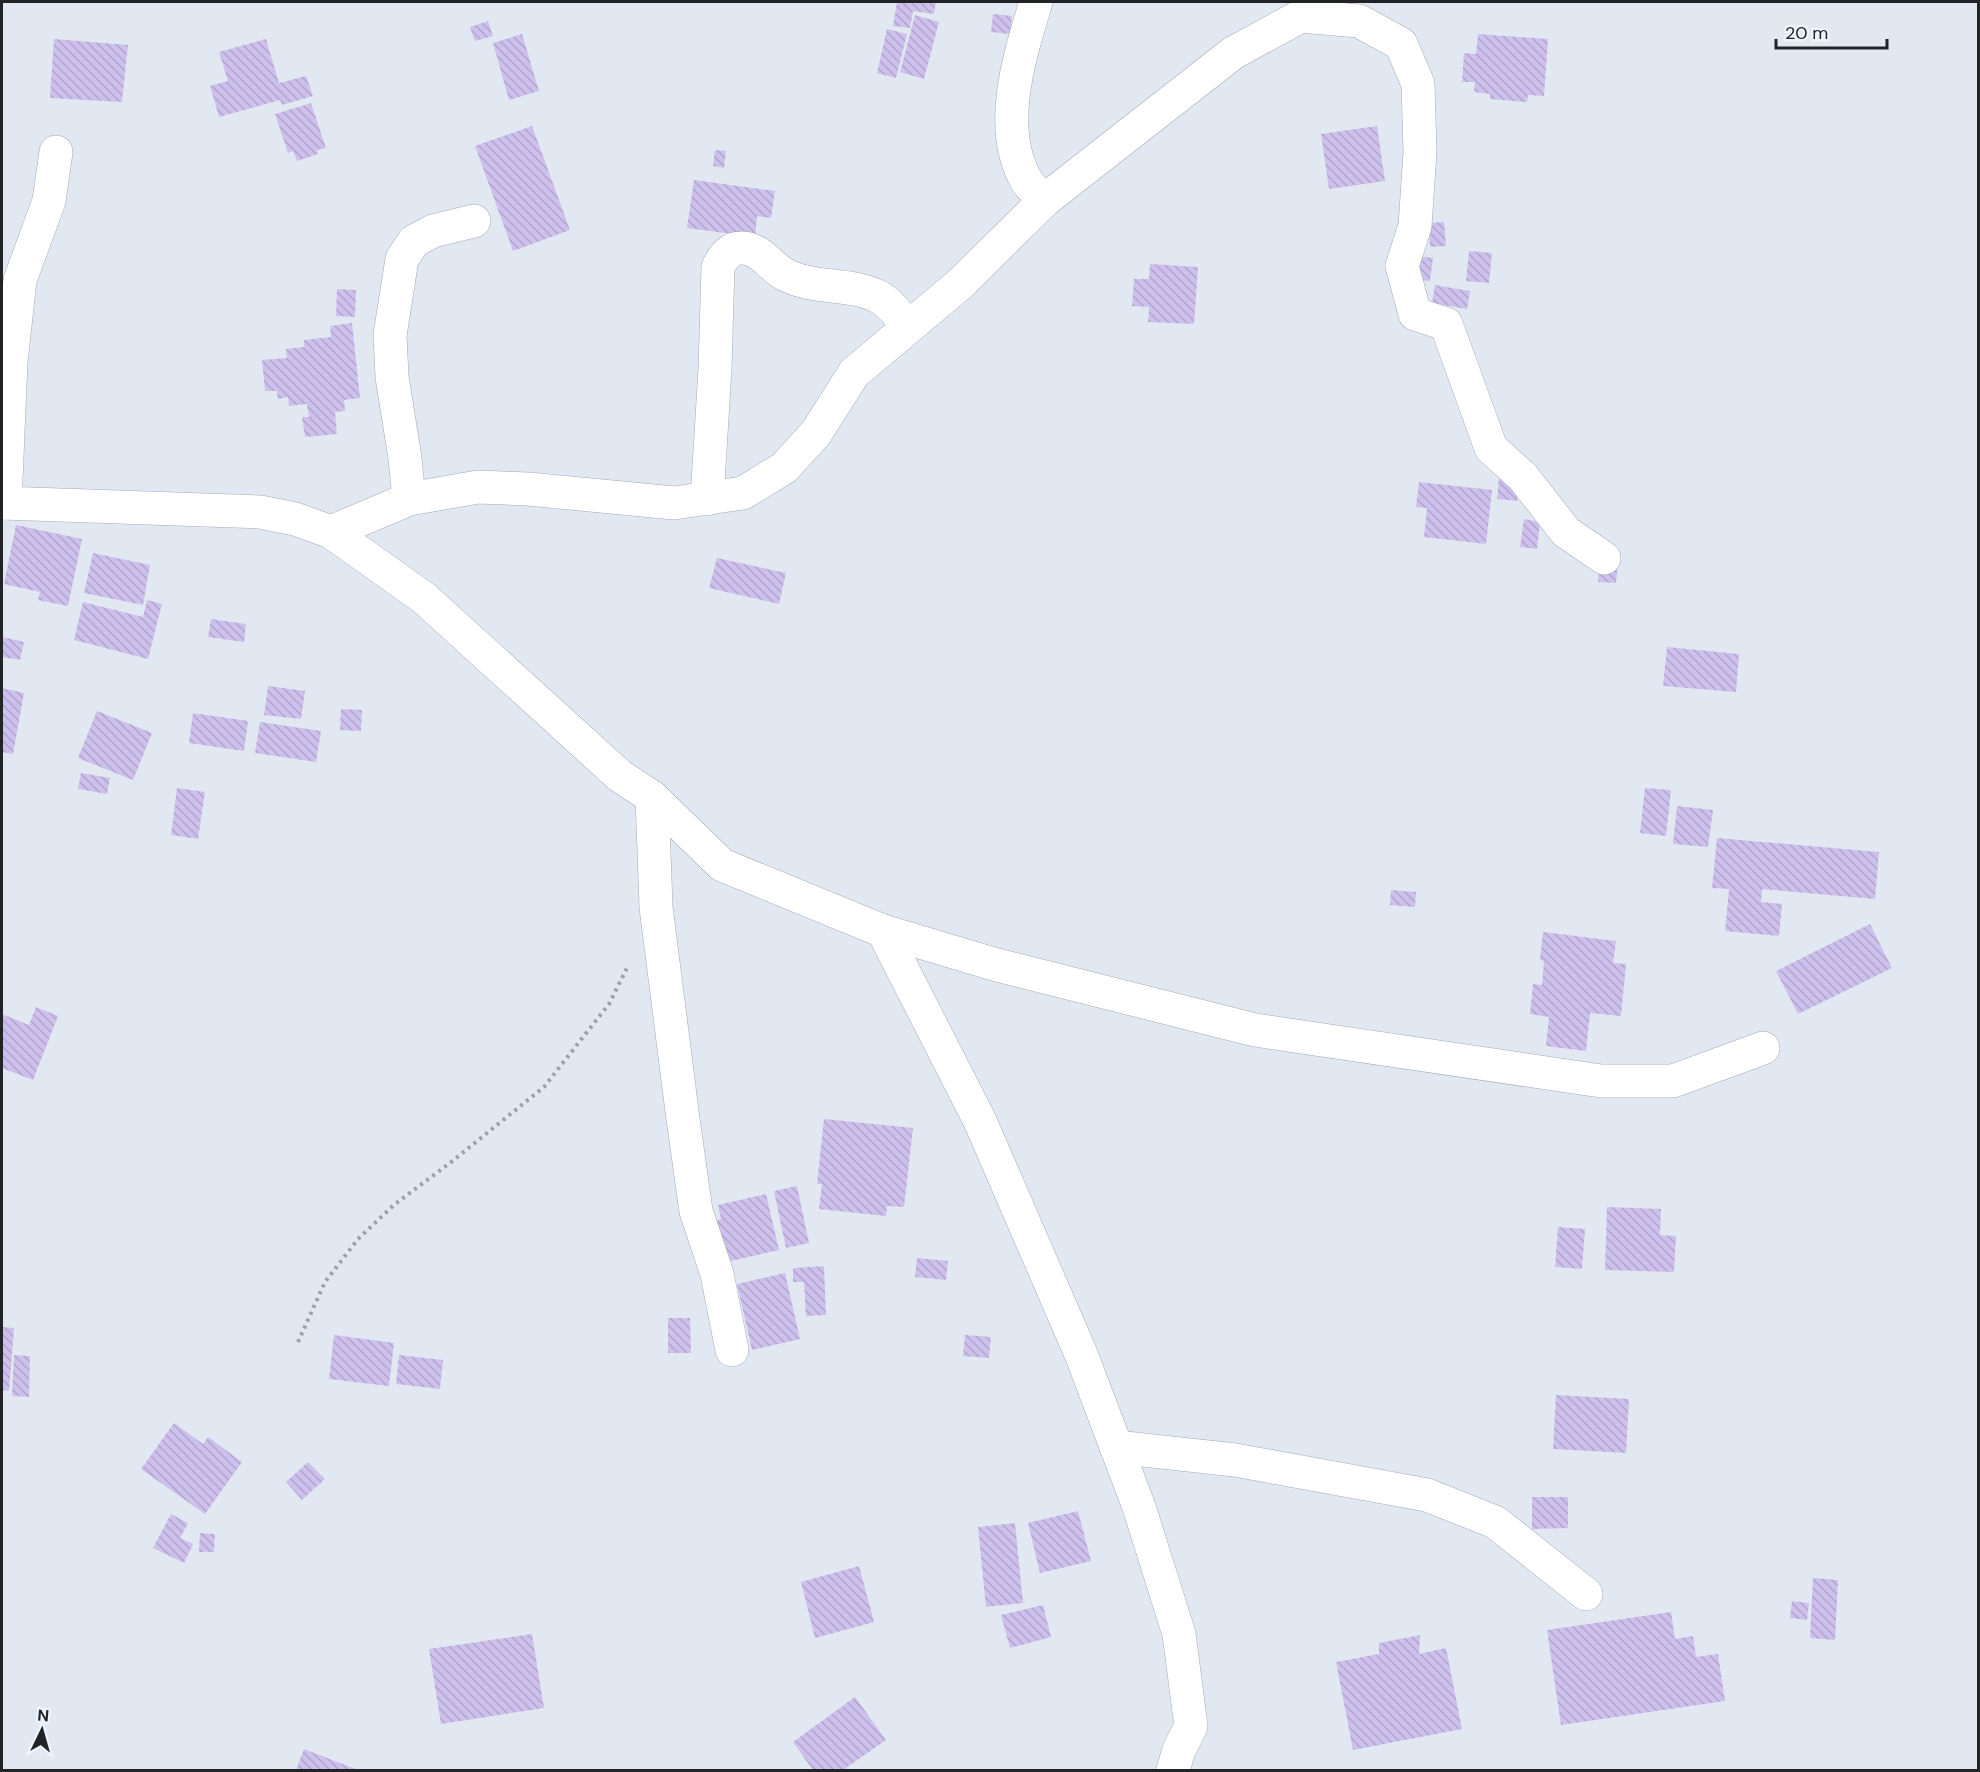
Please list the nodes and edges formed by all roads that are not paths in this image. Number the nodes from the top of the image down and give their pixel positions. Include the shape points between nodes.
1 (1036, 2) edge
2 (56, 152) dead end
3 (1045, 200) junction
4 (474, 221) dead end
5 (906, 328) junction
6 (409, 499) junction
7 (707, 499) junction
8 (3, 503) edge
9 (332, 532) junction
10 (1604, 558) dead end
11 (652, 797) junction
12 (883, 931) junction
13 (1763, 1048) dead end
14 (732, 1350) dead end
15 (1116, 1447) junction
16 (1586, 1594) dead end
17 (1173, 1770) edge

1 - 3 street via 1016,73 1011,115 1014,149 1026,181
2 - 8 street via 48,201 20,280
3 - 5 street via 960,284
3 - 10 street via 1233,53 1301,16 1359,21 1401,44 1418,84 1420,152 1415,226 1401,266 1415,314 1446,324 1491,448 1523,477 1566,532
4 - 6 street via 433,231 414,241 402,260 390,335
5 - 7 street via 854,373 816,433 784,468 744,493
5 - 7 street via 882,298 865,291 785,274 753,250 732,250 723,257 718,267
6 - 7 street via 478,488 674,503
6 - 9 street
8 - 9 street via 260,512
9 - 11 street via 424,598 620,776
11 - 12 street via 722,865
11 - 14 street via 656,907 682,1119 696,1211 717,1274
12 - 13 street via 998,965 1256,1030 1601,1081 1672,1081
12 - 15 street via 980,1121 1081,1354
15 - 16 street via 1235,1460 1427,1495 1495,1522
15 - 17 street via 1179,1634 1191,1726

